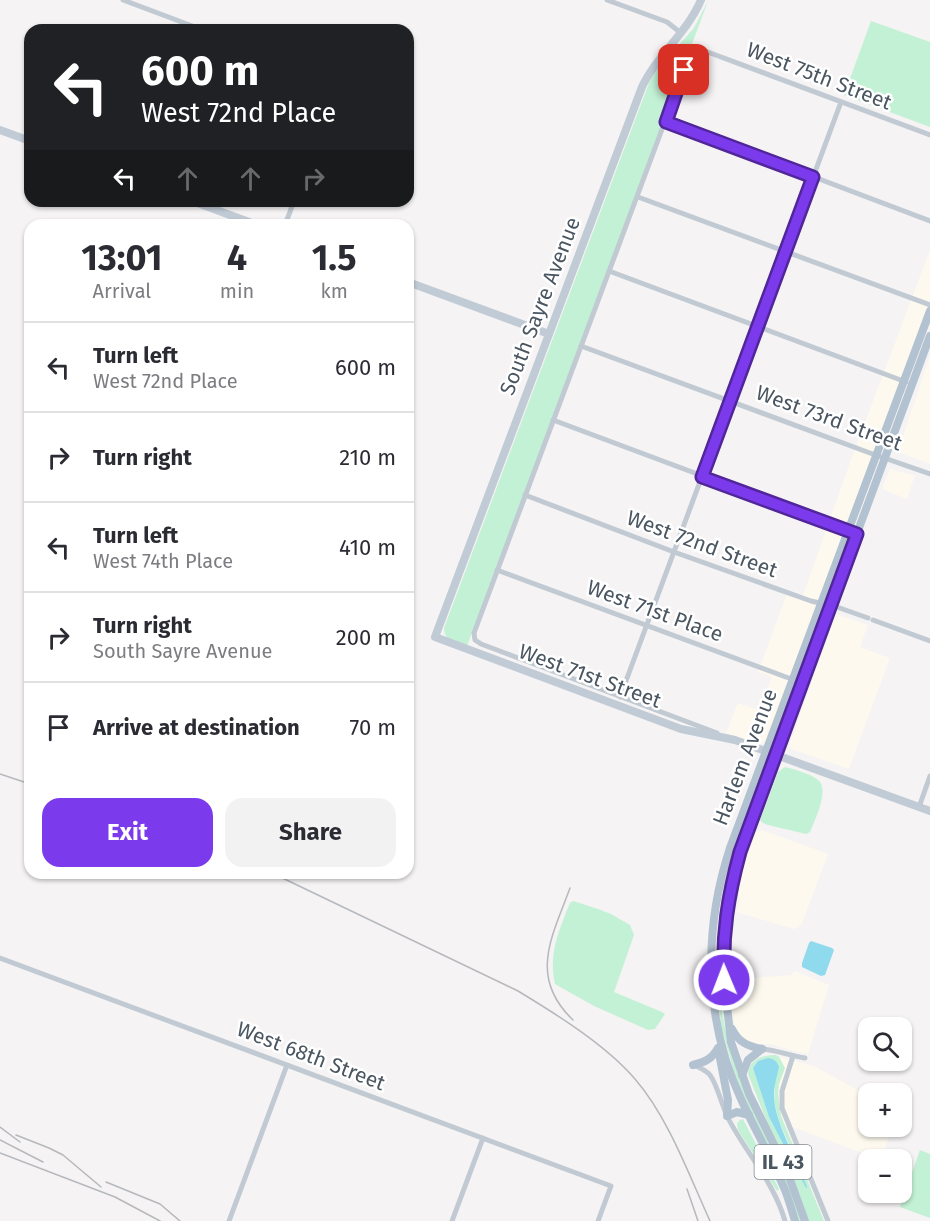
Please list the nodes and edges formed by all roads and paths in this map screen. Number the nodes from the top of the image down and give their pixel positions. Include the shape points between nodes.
1 (123, 0) edge
2 (607, 0) edge
3 (701, 0) edge
4 (187, 24) edge
5 (681, 33) junction
6 (841, 102) junction
7 (666, 122) junction
8 (0, 130) edge
9 (930, 135) edge
10 (24, 139) edge
11 (813, 177) junction
12 (638, 196) junction
13 (208, 207) edge
14 (241, 219) edge
15 (930, 221) edge
16 (785, 252) junction
17 (609, 271) junction
18 (414, 284) edge
19 (930, 305) edge
20 (930, 311) edge
21 (758, 326) junction
22 (549, 334) junction
23 (930, 336) edge
24 (581, 346) junction
25 (908, 383) junction
26 (730, 401) junction
27 (553, 420) junction
28 (881, 457) junction
29 (930, 474) edge
30 (702, 477) junction
31 (525, 495) junction
32 (853, 532) junction
33 (674, 552) junction
34 (497, 570) junction
35 (826, 605) junction
36 (647, 627) junction
37 (435, 637) joint
38 (930, 641) edge
39 (797, 682) junction
40 (620, 697) junction
41 (735, 740) junction
42 (771, 753) junction
43 (930, 777) edge
44 (919, 807) junction
45 (930, 811) edge
46 (0, 958) edge
47 (728, 1021) junction
48 (718, 1032) junction
49 (718, 1048) junction
50 (762, 1049) junction
51 (793, 1056) junction
52 (805, 1058) dead end
53 (287, 1065) junction
54 (693, 1065) joint
55 (742, 1075) junction
56 (749, 1115) junction
57 (727, 1116) junction
58 (483, 1138) junction
59 (229, 1221) edge
60 (452, 1221) edge
61 (598, 1221) edge
62 (785, 1221) edge
63 (795, 1221) edge
64 (805, 1221) edge
65 (828, 1221) edge

1 - 4 street
2 - 5 street via 667,22
3 - 5 street, South Sayre Avenue
5 - 22 street, South Sayre Avenue via 657,61 642,87
6 - 7 street, West 75th Street via 696,50 689,57
6 - 9 street, West 75th Street
6 - 11 street
7 - 11 street
7 - 12 street
8 - 10 street
11 - 15 street
11 - 16 street
12 - 16 street
12 - 17 street
13 - 14 street
16 - 19 street
16 - 21 street
17 - 21 street
17 - 24 street
18 - 22 street
20 - 25 main road, Harlem Avenue / IL 43
21 - 25 street
21 - 26 street
22 - 37 street, South Sayre Avenue
23 - 25 main road, Harlem Avenue / IL 43
24 - 26 street, West 73rd Street
24 - 27 street
25 - 28 main road, Harlem Avenue / IL 43
26 - 28 street, West 73rd Street
26 - 30 street
27 - 30 street
27 - 31 street
28 - 29 street, West 73rd Street
28 - 32 main road, Harlem Avenue / IL 43
30 - 32 street
30 - 33 street
31 - 33 street, West 72nd Street
31 - 34 street
32 - 35 main road, Harlem Avenue / IL 43
33 - 35 street, West 72nd Street
33 - 36 street
34 - 36 street, West 71st Place
34 - 40 street, West 71st Street via 474,633 475,640
35 - 38 street, West 72nd Street
35 - 39 main road, Harlem Avenue / IL 43
36 - 39 street, West 71st Place
36 - 40 street
37 - 41 street, West 71st Street via 681,729
39 - 42 main road, Harlem Avenue / IL 43
40 - 41 street, West 71st Street
41 - 42 street, West 71st Street
42 - 44 street, West 71st Street
42 - 47 main road, Harlem Avenue / IL 43 via 729,895 723,958
42 - 48 main road, Harlem Avenue / IL 43 via 730,848 718,892 711,937
43 - 44 street
44 - 45 street, West 71st Street
46 - 53 street, West 68th Street
47 - 50 main road via 740,1041
47 - 55 main road, Harlem Avenue / IL 43
48 - 49 main road
48 - 56 main road, Harlem Avenue / IL 43 via 732,1079
49 - 54 main road via 707,1061
49 - 57 main road via 728,1100
50 - 51 street
50 - 55 main road via 748,1060
51 - 52 street
51 - 65 street via 782,1091 782,1108
53 - 58 street, West 68th Street
53 - 59 street
54 - 57 street via 711,1076
55 - 64 main road, Harlem Avenue / IL 43 via 787,1171
56 - 57 main road via 737,1112
56 - 63 main road, Harlem Avenue / IL 43 via 787,1193
57 - 62 street via 776,1195
58 - 60 street
58 - 61 street, West 68th Street via 611,1186

